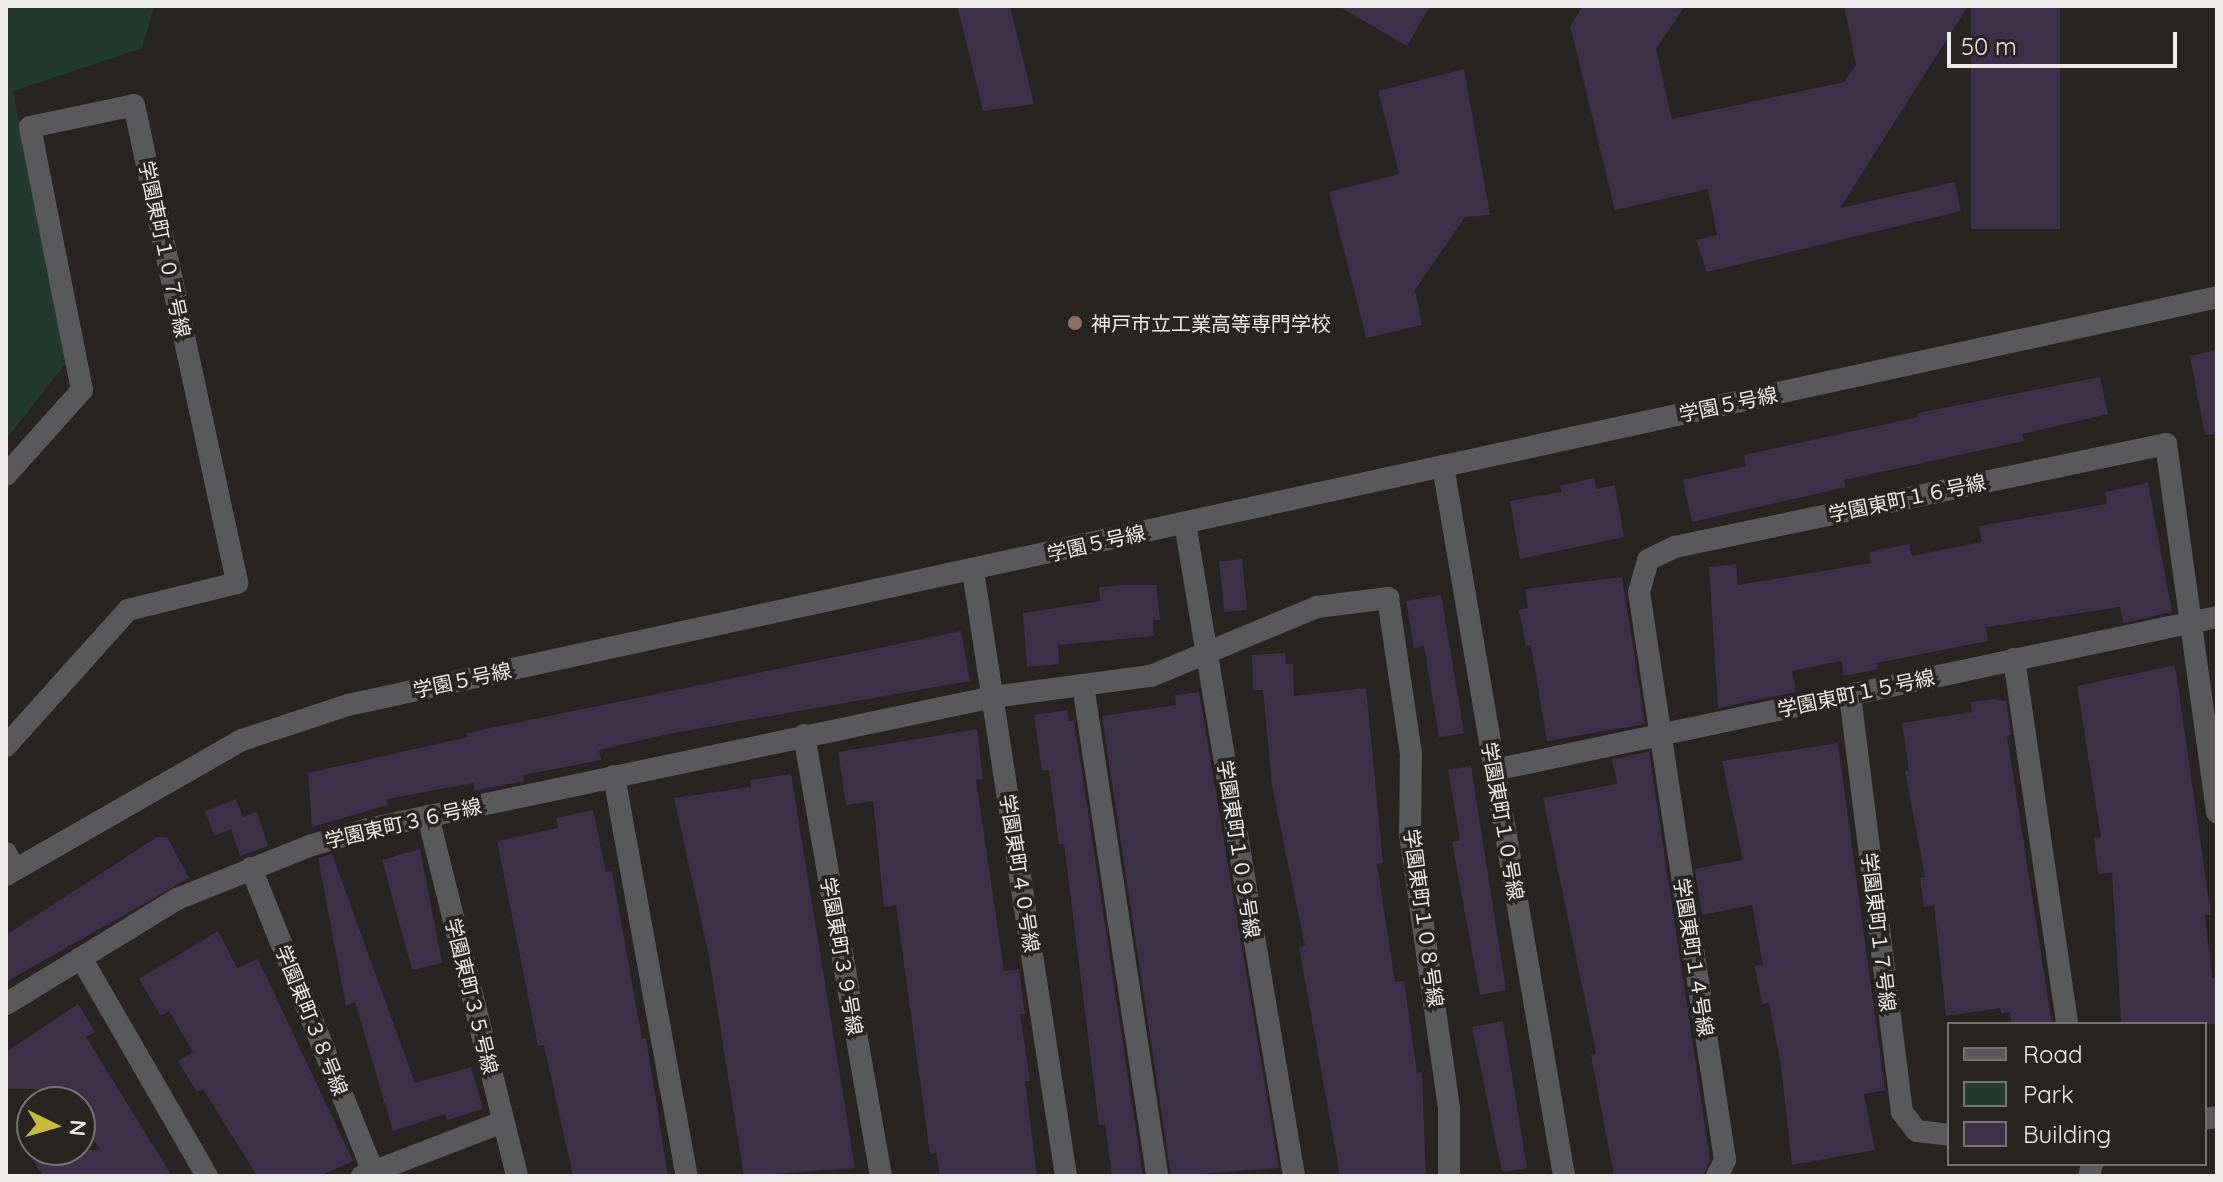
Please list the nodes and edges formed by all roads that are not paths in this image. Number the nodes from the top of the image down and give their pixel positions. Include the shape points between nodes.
1 (2217, 297) edge
2 (1443, 466) junction
3 (6, 475) edge
4 (1185, 523) junction
5 (973, 571) junction
6 (2217, 617) edge
7 (2193, 622) junction
8 (1207, 654) junction
9 (2014, 659) junction
10 (1083, 685) junction
11 (1850, 695) junction
12 (993, 697) junction
13 (804, 735) junction
14 (1659, 735) junction
15 (6, 746) edge
16 (1494, 770) junction
17 (614, 776) junction
18 (2217, 812) edge
19 (428, 816) junction
20 (9, 866) edge
21 (251, 868) junction
22 (81, 958) junction
23 (6, 1004) edge
24 (2067, 1022) edge
25 (503, 1122) junction
26 (1947, 1135) edge
27 (368, 1174) edge
28 (207, 1176) edge
29 (517, 1176) edge
30 (687, 1176) edge
31 (881, 1176) edge
32 (1066, 1176) edge
33 (1157, 1176) edge
34 (1294, 1176) edge
35 (1449, 1176) edge
36 (1564, 1176) edge
37 (1717, 1176) edge

1 - 2 street, 学園５号線
2 - 4 street, 学園５号線
2 - 16 street, 学園東町１０号線
3 - 15 street, 学園東町１０７号線 via 82,390 30,127 134,105 237,583 128,610
4 - 5 street, 学園５号線
4 - 8 street, 学園東町１０９号線
5 - 12 street, 学園東町４０号線
5 - 20 street, 学園５号線 via 348,705 242,740
6 - 7 street, 学園東町１５号線
7 - 9 street, 学園東町１５号線
7 - 14 street, 学園東町１６号線 via 2166,444 1675,547 1648,560 1639,592
7 - 18 street
8 - 10 street, 学園東町１０８号線 via 1151,676
8 - 34 street, 学園東町１０９号線
8 - 35 street, 学園東町１０８号線 via 1317,607 1388,598 1411,753 1410,834 1449,1109
9 - 11 street, 学園東町１５号線
9 - 24 street
10 - 12 street, 学園東町１０８号線
10 - 33 street
11 - 14 street, 学園東町１５号線
11 - 26 street, 学園東町１７号線 via 1902,1112 1917,1131
12 - 13 street, 学園東町３６号線
12 - 32 street, 学園東町４０号線
13 - 17 street, 学園東町３６号線
13 - 31 street, 学園東町３９号線
14 - 16 street, 学園東町１５号線
14 - 37 street, 学園東町１４号線 via 1725,1160
16 - 36 street, 学園東町１０号線
17 - 19 street, 学園東町３６号線
17 - 30 street
19 - 21 street, 学園東町３６号線 via 312,845
19 - 25 street, 学園東町３５号線
21 - 22 street, 学園東町３６号線 via 177,899
21 - 27 street, 学園東町３８号線
22 - 23 street, 学園東町３６号線
22 - 28 street
25 - 27 street
25 - 29 street, 学園東町３５号線

